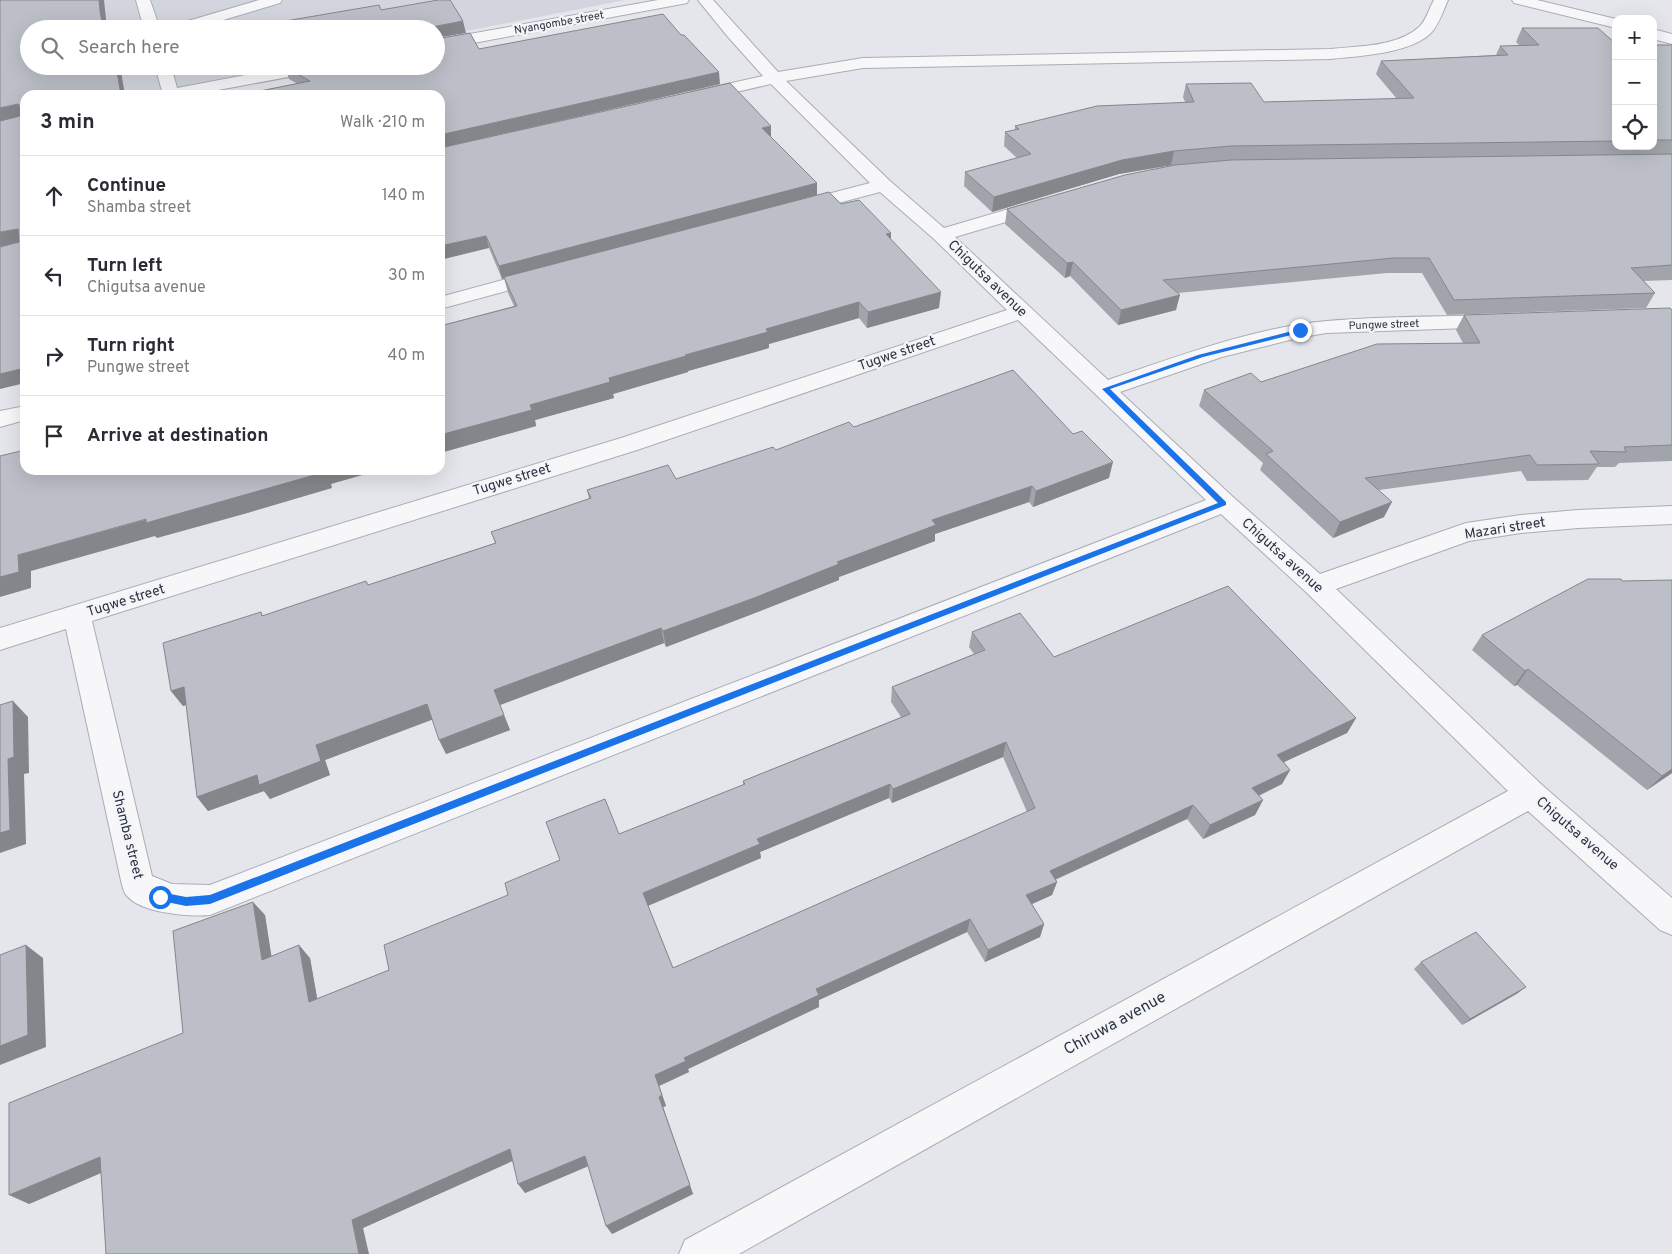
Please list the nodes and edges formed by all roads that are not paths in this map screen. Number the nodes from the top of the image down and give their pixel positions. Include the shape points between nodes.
1 (143, 0) edge
2 (275, 0) edge
3 (682, 0) edge
4 (705, 0) edge
5 (1441, 0) edge
6 (1519, 0) edge
7 (149, 20) edge
8 (207, 20) edge
9 (1612, 23) edge
10 (1657, 35) edge
11 (1672, 40) edge
12 (445, 43) edge
13 (165, 75) edge
14 (272, 75) edge
15 (774, 78) junction
16 (167, 90) edge
17 (190, 90) edge
18 (678, 100) edge
19 (883, 185) junction
20 (1063, 199) edge
21 (787, 211) edge
22 (941, 235) junction
23 (565, 269) edge
24 (445, 302) edge
25 (1021, 312) junction
26 (1514, 321) edge
27 (1105, 389) junction
28 (20, 413) edge
29 (0, 419) edge
30 (1224, 503) junction
31 (1672, 515) edge
32 (1316, 586) junction
33 (76, 616) junction
34 (0, 639) edge
35 (1531, 794) junction
36 (1667, 907) edge
37 (699, 1254) edge

1 - 7 street
2 - 8 street
3 - 12 street, Nyangombe street
4 - 15 street, Chigutsa avenue
5 - 15 street via 1425,31 1401,43 1366,50 1320,54 891,61 837,66
6 - 9 street
10 - 11 street
13 - 16 street
14 - 17 street
15 - 18 street
15 - 19 street, Chigutsa avenue
19 - 21 street
19 - 22 street, Chigutsa avenue
20 - 22 street
22 - 25 street, Chigutsa avenue
23 - 24 street
25 - 27 street, Chigutsa avenue
25 - 33 street, Tugwe street via 629,444
26 - 27 street, Pungwe street via 1300,330 1201,356
27 - 30 street, Chigutsa avenue
28 - 29 street
30 - 32 street, Chigutsa avenue
30 - 33 street, Shamba street via 210,900 200,901 160,897 138,885
31 - 32 street, Mazari street via 1578,519 1466,532
32 - 35 street, Chigutsa avenue
33 - 34 street, Tugwe street
35 - 36 street, Chigutsa avenue
35 - 37 street, Chiruwa avenue

